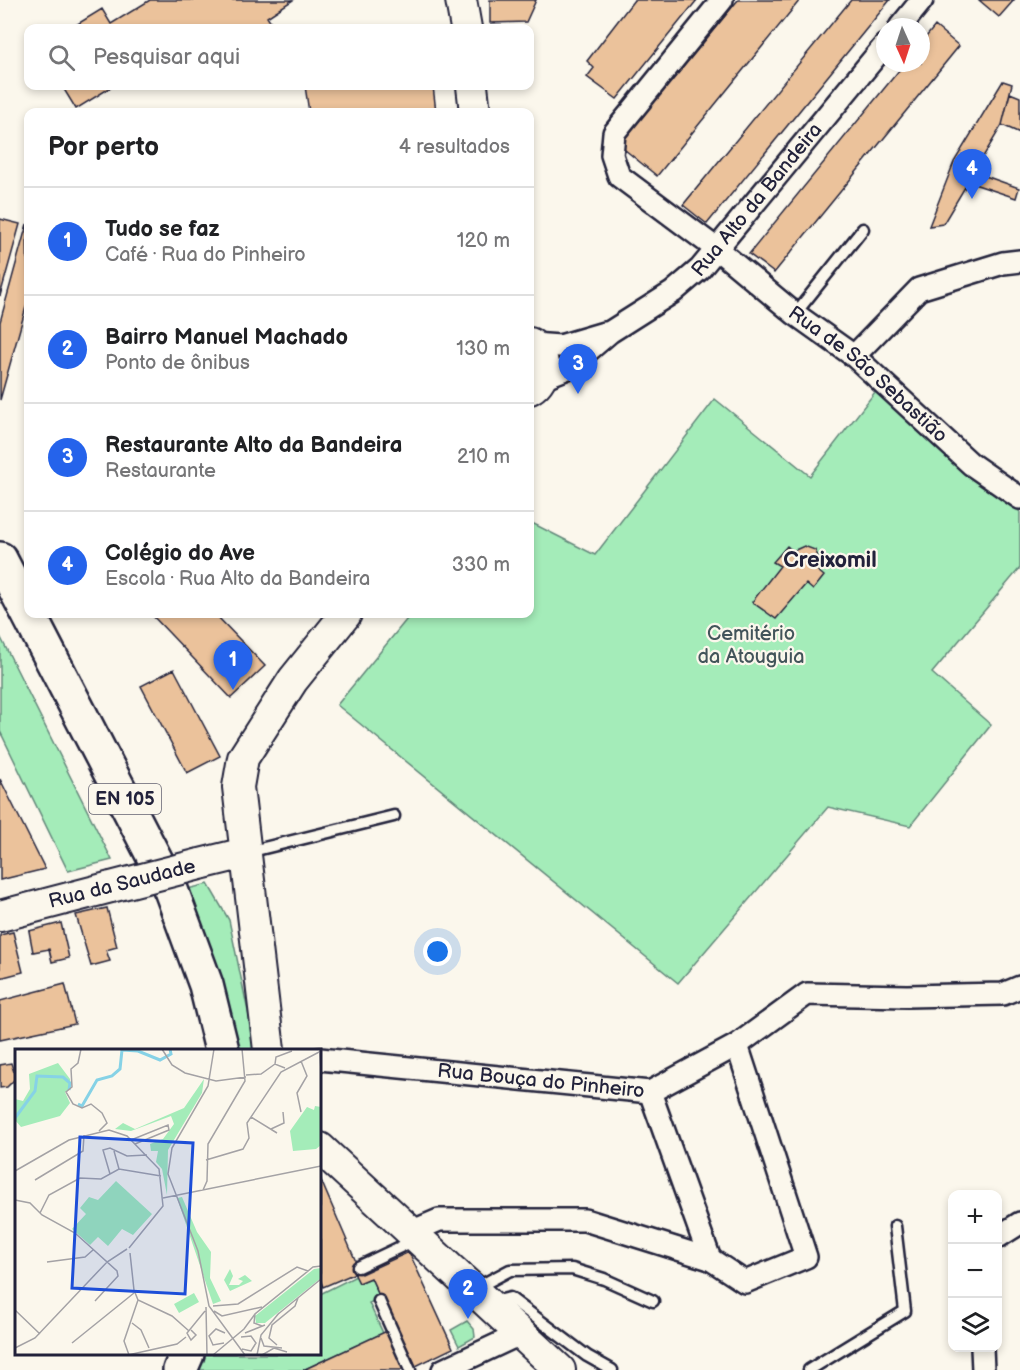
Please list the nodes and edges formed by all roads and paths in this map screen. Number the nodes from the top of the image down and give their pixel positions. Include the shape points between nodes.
1 (461, 0) edge
2 (722, 0) edge
3 (922, 0) edge
4 (907, 18) edge
5 (465, 24) edge
6 (876, 56) edge
7 (472, 90) edge
8 (475, 108) edge
9 (863, 229) dead end
10 (718, 250) junction
11 (1020, 261) edge
12 (795, 314) junction
13 (610, 332) junction
14 (534, 344) edge
15 (534, 348) edge
16 (854, 356) junction
17 (535, 384) edge
18 (1020, 498) edge
19 (0, 559) edge
20 (0, 602) edge
21 (24, 605) edge
22 (30, 618) edge
23 (343, 618) edge
24 (394, 816) dead end
25 (245, 853) junction
26 (0, 916) edge
27 (1020, 987) edge
28 (737, 1045) junction
29 (202, 1049) edge
30 (222, 1049) edge
31 (269, 1049) edge
32 (321, 1059) edge
33 (650, 1092) junction
34 (321, 1149) edge
35 (1020, 1223) edge
36 (895, 1226) dead end
37 (1002, 1234) edge
38 (415, 1235) junction
39 (710, 1259) junction
40 (358, 1267) dead end
41 (481, 1296) junction
42 (379, 1301) dead end
43 (653, 1301) dead end
44 (520, 1334) junction
45 (982, 1352) edge
46 (164, 1355) edge
47 (186, 1355) edge
48 (555, 1369) edge
49 (158, 1370) edge
50 (180, 1370) edge
51 (410, 1370) edge
52 (443, 1370) edge
53 (612, 1370) edge
54 (809, 1370) edge
55 (983, 1370) edge

1 - 5 street
2 - 10 street, Rua de São Sebastião via 614,133 612,155 619,176
3 - 4 street
6 - 10 street, Rua Alto da Bandeira
7 - 8 street
9 - 12 lane
10 - 12 street, Rua de São Sebastião
10 - 13 street, Rua Alto da Bandeira via 673,292
11 - 16 street via 919,290
12 - 16 street, Rua de São Sebastião
13 - 14 street, Rua Alto da Bandeira via 560,346
13 - 17 street, Rua Alto da Bandeira via 568,368
15 - 17 street via 543,361
16 - 18 street, Rua de São Sebastião via 971,464
19 - 21 highway, EN 105
20 - 29 highway, EN 105 via 157,908 186,985
22 - 30 highway, EN 105 via 171,890 196,953
23 - 25 street via 293,680 243,758 238,787
24 - 25 lane
25 - 26 street, Rua da Saudade, bridge
25 - 31 street
27 - 28 street, Rua Bouça do Pinheiro via 1003,994 807,994
28 - 33 street, Rua Bouça do Pinheiro
28 - 39 street via 806,1257 745,1282
32 - 33 street, Rua Bouça do Pinheiro
33 - 39 street
34 - 38 street
35 - 37 street
36 - 54 lane via 905,1311
38 - 39 street via 439,1220 585,1220
38 - 40 lane
38 - 41 street
41 - 43 lane via 510,1270 572,1269
41 - 44 street
41 - 53 lane via 510,1299
42 - 51 lane
44 - 48 street
44 - 52 street
45 - 55 street
46 - 49 highway
47 - 50 highway

